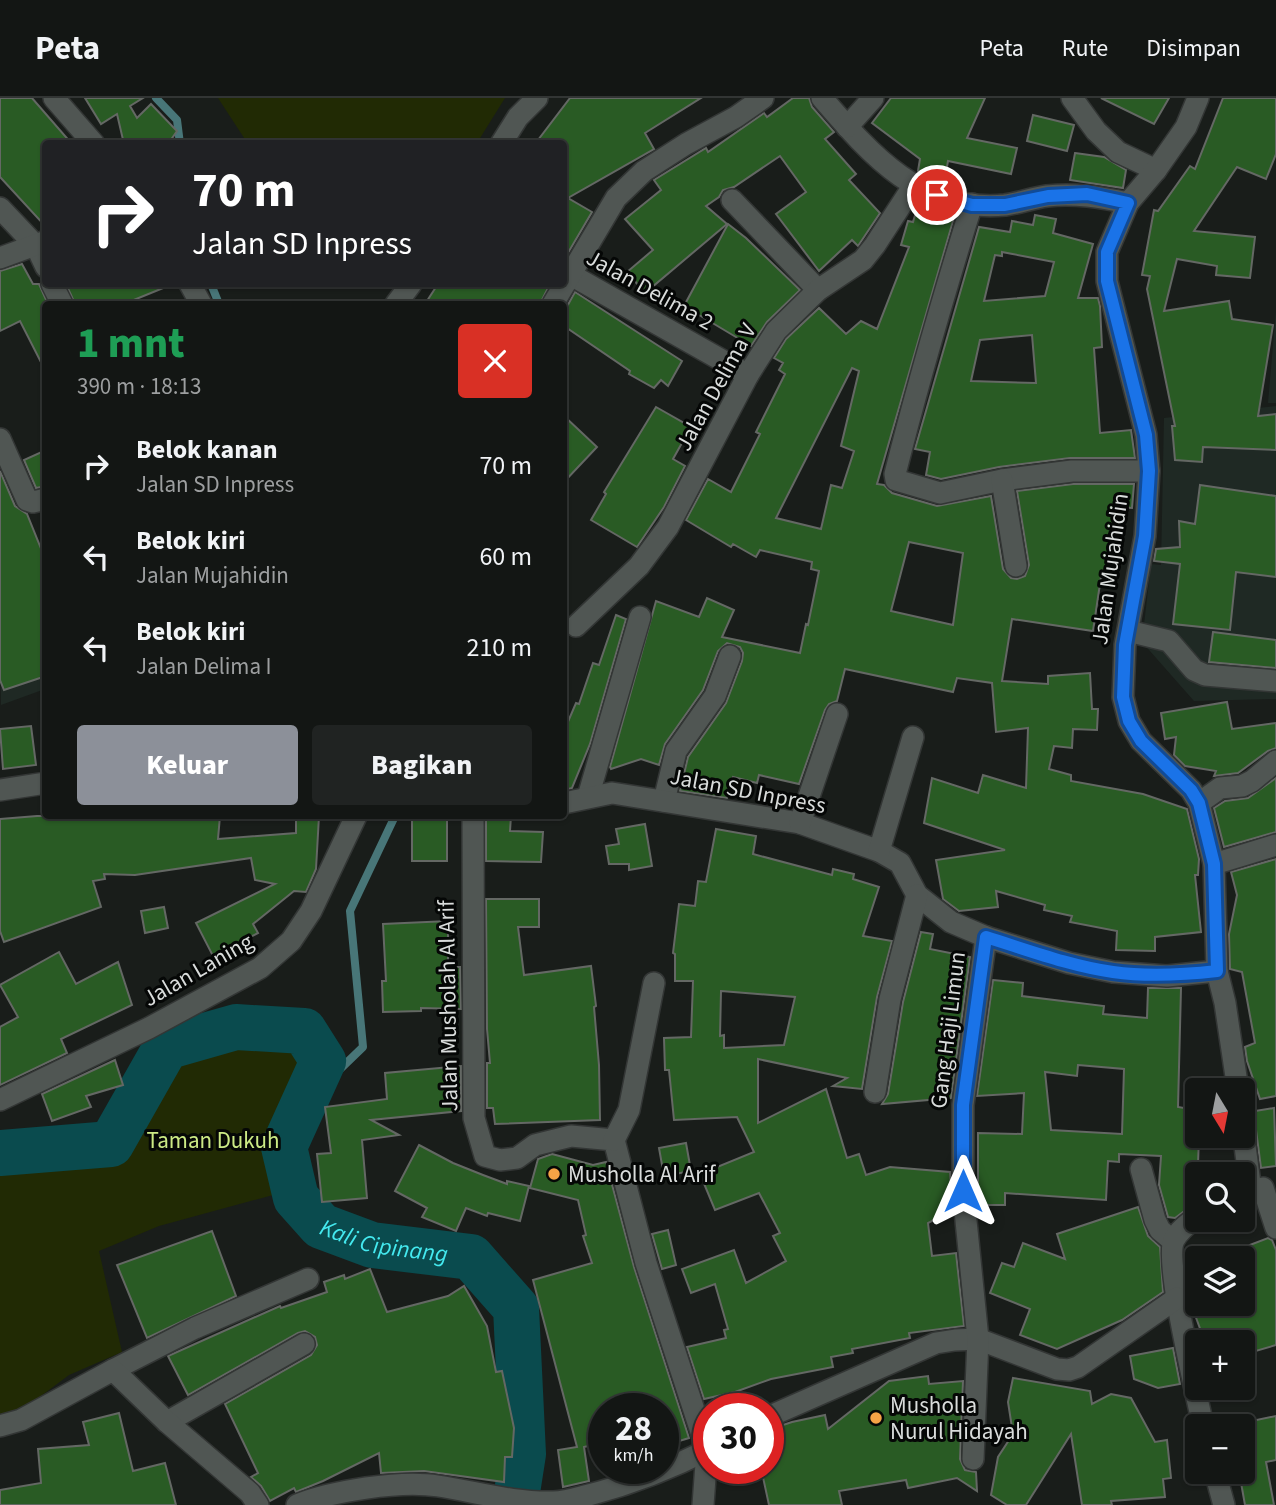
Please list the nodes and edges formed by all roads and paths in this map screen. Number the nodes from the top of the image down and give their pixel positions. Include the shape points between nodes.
1 (54, 98) edge
2 (537, 98) edge
3 (763, 98) edge
4 (822, 98) edge
5 (873, 98) edge
6 (1072, 98) edge
7 (1198, 98) edge
8 (847, 127) junction
9 (91, 140) edge
10 (504, 140) edge
11 (1156, 170) junction
12 (914, 185) junction
13 (732, 200) dead end
14 (1128, 203) junction
15 (972, 205) junction
16 (0, 208) edge
17 (41, 243) edge
18 (0, 258) edge
19 (567, 273) edge
20 (818, 290) junction
21 (748, 374) junction
22 (0, 439) edge
23 (1149, 471) junction
24 (1002, 480) junction
25 (42, 500) edge
26 (1016, 566) dead end
27 (640, 617) dead end
28 (576, 626) dead end
29 (1128, 631) junction
30 (730, 656) dead end
31 (1276, 681) edge
32 (837, 714) dead end
33 (913, 737) dead end
34 (1276, 761) edge
35 (42, 784) edge
36 (0, 790) edge
37 (588, 797) junction
38 (664, 801) junction
39 (567, 802) edge
40 (1199, 803) junction
41 (355, 819) edge
42 (472, 819) edge
43 (800, 823) junction
44 (1276, 845) edge
45 (879, 851) junction
46 (1214, 864) junction
47 (917, 895) junction
48 (986, 937) junction
49 (1217, 971) junction
50 (654, 983) dead end
51 (1236, 1078) edge
52 (875, 1092) dead end
53 (0, 1100) edge
54 (614, 1140) junction
55 (1248, 1148) edge
56 (1141, 1168) dead end
57 (1258, 1190) edge
58 (1185, 1226) edge
59 (1276, 1228) edge
60 (1173, 1241) junction
61 (309, 1279) dead end
62 (1177, 1298) junction
63 (978, 1339) junction
64 (304, 1344) dead end
65 (113, 1370) junction
66 (693, 1404) edge
67 (784, 1410) edge
68 (1201, 1414) edge
69 (167, 1422) junction
70 (0, 1426) edge
71 (693, 1456) edge
72 (973, 1459) dead end
73 (705, 1484) edge
74 (1218, 1484) edge
75 (258, 1505) edge
76 (296, 1505) edge
77 (703, 1505) edge
78 (1224, 1505) edge

1 - 9 street
2 - 10 street
3 - 19 street via 643,171 616,198
4 - 8 street
5 - 8 street
6 - 11 street via 1118,152
7 - 11 street, Jalan Mujahidin via 1186,127
8 - 12 street via 877,160
11 - 14 street, Jalan Mujahidin
12 - 15 street
12 - 20 street, Jalan Delima V via 863,260
13 - 20 street
14 - 15 street via 1087,194
14 - 23 street, Jalan Mujahidin via 1107,252 1107,281 1146,435
15 - 24 street via 936,316 895,474 896,480 940,494
16 - 17 street
17 - 18 street
19 - 21 street, Jalan Delima 2
20 - 21 street, Jalan Delima V via 776,331
21 - 28 street, Jalan Delima V via 668,527 639,566
22 - 25 street via 27,500
23 - 24 street via 1072,471
23 - 29 street, Jalan Mujahidin via 1145,536
24 - 26 street
27 - 37 street
29 - 31 street via 1170,641 1194,670 1205,675
29 - 40 street, Jalan Mujahidin via 1123,697 1129,721 1141,741
30 - 38 street via 715,696 676,751
32 - 43 street
33 - 45 street
34 - 40 street via 1252,781 1220,788
35 - 36 street
37 - 38 street, Jalan SD Inpress via 612,793
37 - 39 street, Jalan SD Inpress
38 - 43 street, Jalan SD Inpress
40 - 46 street, Jalan Mujahidin
41 - 53 street, Jalan Laning via 311,911 291,941 260,968
42 - 54 street, Jalan Musholah Al Arif via 474,1118 485,1156 517,1158 535,1145 571,1136
43 - 45 street, Jalan SD Inpress
44 - 46 street
45 - 47 street, Jalan SD Inpress via 900,863
46 - 49 street, Jalan Mujahidin
47 - 48 street, Jalan SD Inpress via 951,922
47 - 52 street via 890,999
48 - 49 street, Jalan SD Inpress via 1113,972 1167,976
48 - 63 street, Gang Haji Limun via 963,1105 963,1191
49 - 51 street, Jalan Mujahidin
50 - 54 street via 629,1110
54 - 66 street via 646,1263
55 - 57 street
56 - 60 street via 1155,1220
57 - 59 street
58 - 60 street
60 - 62 street
61 - 65 street via 195,1328
62 - 63 street via 1069,1370
62 - 68 street
63 - 67 street via 936,1343
63 - 72 street, Gang Haji Limun
64 - 69 street
65 - 69 street
65 - 70 street via 21,1420
69 - 75 street
71 - 76 street via 605,1491 553,1502 497,1499 402,1484
73 - 77 street
74 - 78 street

